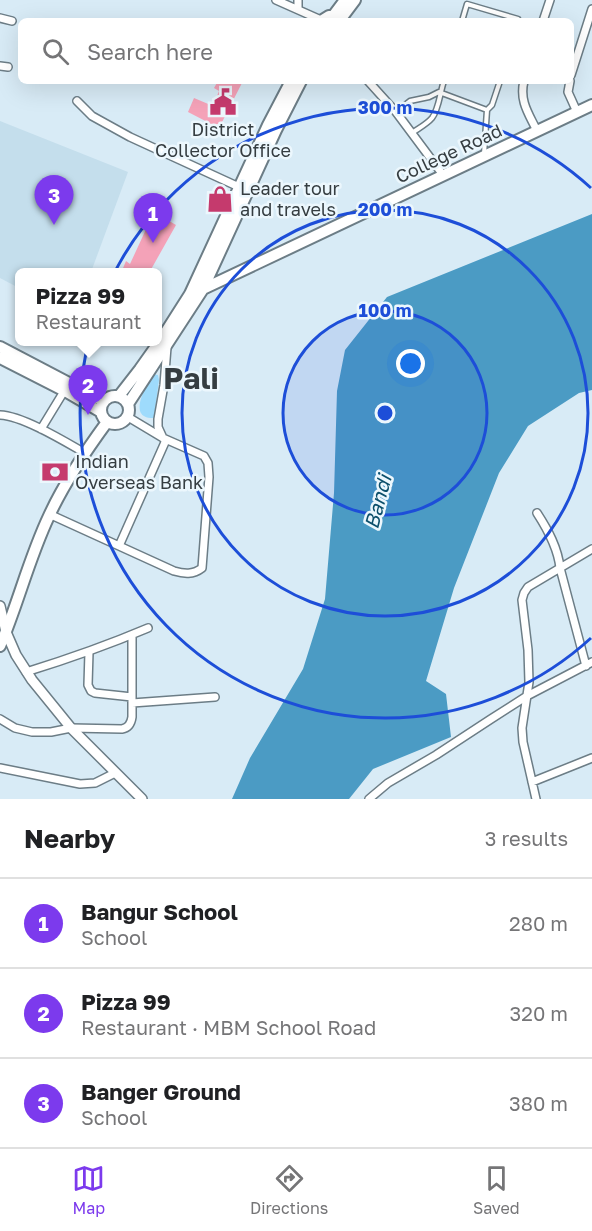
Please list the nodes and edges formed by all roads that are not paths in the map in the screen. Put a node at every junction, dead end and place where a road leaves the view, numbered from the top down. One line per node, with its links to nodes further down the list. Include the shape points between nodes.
1 (276, 0): 6 (street)
2 (298, 0): 6 (street)
3 (345, 0): 10 (main road)
4 (355, 0): 11 (main road)
5 (550, 0): 14 (street)
6 (298, 9): 9 (street)
7 (592, 9): 17 (street)
8 (0, 18): 15 (street)
9 (317, 18)
10 (338, 18)
11 (339, 18)
12 (463, 18): 13 (lane, via 467,4)
13 (512, 18)
14 (544, 18)
15 (12, 21)
16 (0, 66): 18 (street)
17 (574, 66)
18 (8, 67)
19 (290, 84): 36 (main road)
20 (299, 84): 37 (main road)
21 (371, 84): 30 (street)
22 (443, 84): 26 (lane)
23 (499, 84): 29 (lane)
24 (523, 84): 32 (street, via 522,99)
25 (569, 84): 31 (street, via 568,92)
26 (440, 92): 29 (lane); 30 (lane, via 410,101); 33 (lane, via 432,118)
27 (77, 101): 36 (street, via 92,116)
28 (592, 105): 31 (main road, College Road)
29 (487, 110): 34 (lane)
30 (396, 112): 33 (street)
31 (578, 112): 32 (main road, College Road)
32 (537, 131): 34 (main road, College Road)
33 (412, 133): 35 (street)
34 (484, 157): 35 (main road, College Road)
35 (443, 175): 37 (main road, College Road)
36 (239, 187): 38 (main road)
37 (203, 289): 38 (main road, College Road); 40 (main road)
38 (190, 294): 39 (main road)
39 (162, 338)
40 (167, 345): 46 (main road); 51 (street, via 158,419)
41 (157, 346): 45 (main road)
42 (0, 347): 44 (main road)
43 (0, 358): 44 (main road)
44 (66, 387): 47 (main road); 50 (street)
45 (118, 396): 46 (main road); 47 (main road, via 110,396)
46 (128, 404): 49 (main road)
47 (104, 412): 49 (main road, via 119,424); 52 (main road)
48 (0, 415): 50 (street)
49 (128, 417): 51 (street)
50 (41, 429): 52 (street)
51 (165, 439): 55 (street); 55 (street, via 204,456 208,463 202,568 196,573 174,571)
52 (85, 453): 54 (main road)
53 (537, 513): 57 (street, via 549,533)
54 (49, 514): 55 (street); 60 (main road)
55 (119, 546)
56 (592, 549): 57 (street)
57 (560, 568): 64 (street); 66 (street, via 528,587 522,596 528,650)
58 (0, 606): 60 (street)
59 (148, 628): 61 (street)
60 (6, 632): 62 (main road); 65 (street)
61 (132, 635): 63 (street); 68 (street)
62 (0, 646)
63 (90, 652): 65 (street); 68 (street, via 91,691)
64 (589, 664): 66 (street)
65 (26, 672): 70 (street)
66 (527, 696): 74 (street, via 522,728); 76 (street, via 396,777)
67 (216, 697): 68 (street)
68 (132, 700): 70 (street, via 131,722 125,728)
69 (0, 719): 70 (street, via 32,732)
70 (71, 728): 73 (street)
71 (592, 758): 74 (street)
72 (0, 768): 73 (street, via 86,785)
73 (115, 773): 75 (street)
74 (532, 782): 77 (street)
75 (142, 799)
76 (369, 799)
77 (536, 799)

